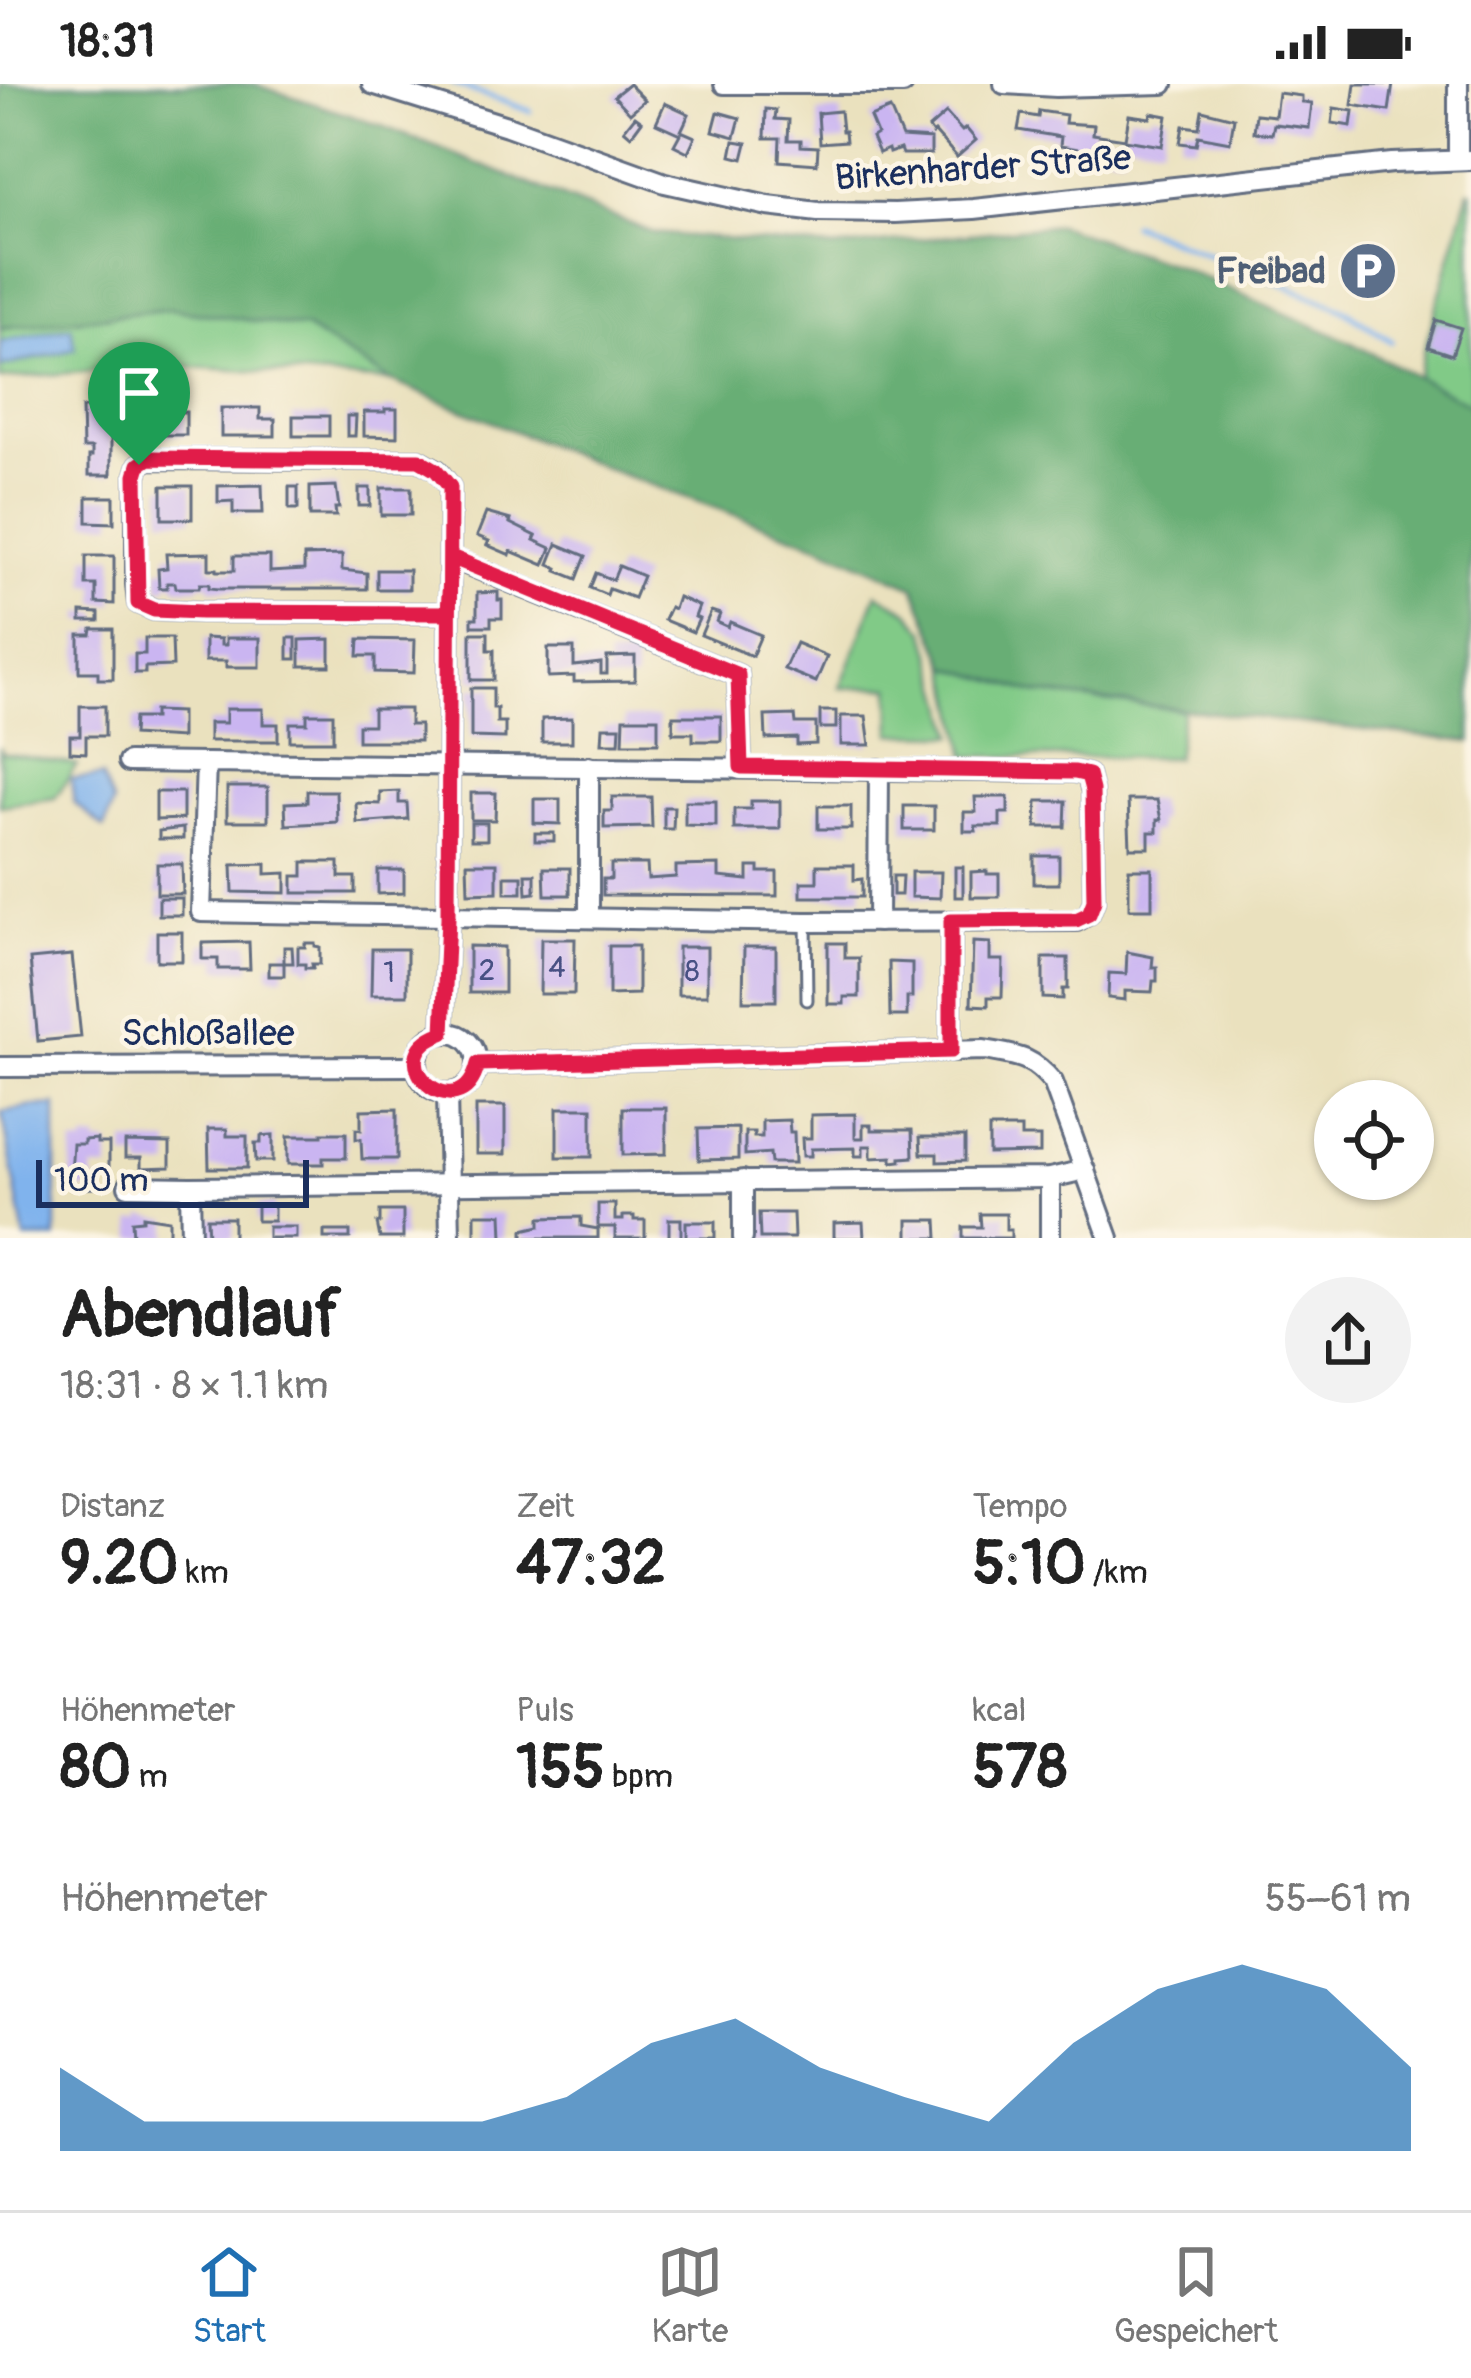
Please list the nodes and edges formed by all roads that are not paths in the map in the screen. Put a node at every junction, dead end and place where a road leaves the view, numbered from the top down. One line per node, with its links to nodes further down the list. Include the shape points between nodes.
1 (372, 84): 8 (street, Birkenharder Straße, via 665,183 818,212 974,209)
2 (724, 84): 3 (street)
3 (889, 84): 4 (street)
4 (903, 84)
5 (1004, 84): 6 (street)
6 (1163, 84)
7 (1458, 84): 8 (street)
8 (1464, 160)
9 (451, 557): 10 (street); 10 (street, via 450,487 419,460 149,458 136,475 138,603 154,610); 15 (street, via 738,675)
10 (448, 613): 13 (street)
11 (128, 762): 12 (street)
12 (206, 763): 13 (street); 17 (street, via 201,912)
13 (449, 764): 14 (street); 17 (street)
14 (589, 766): 15 (street); 18 (street)
15 (741, 767): 16 (street)
16 (879, 769): 19 (street, via 1088,775 1089,914); 21 (street)
17 (448, 918): 18 (street); 23 (street)
18 (590, 918): 20 (street)
19 (951, 921): 21 (street); 24 (street)
20 (806, 922): 21 (street); 22 (lane)
21 (878, 922)
22 (807, 1000)
23 (443, 1033): 25 (street, via 468,1040); 27 (street, via 423,1044)
24 (951, 1051): 25 (street); 29 (street, via 984,1050 1038,1065 1053,1082)
25 (478, 1064): 28 (street, via 468,1085)
26 (0, 1066): 27 (street, Schloßallee)
27 (417, 1066): 28 (street, via 430,1088)
28 (447, 1093): 32 (street)
29 (1084, 1170): 30 (street); 39 (street)
30 (1050, 1178): 31 (street); 38 (street)
31 (742, 1180): 32 (street); 37 (street)
32 (449, 1183): 34 (street); 36 (street)
33 (128, 1186): 34 (street)
34 (190, 1187): 35 (street)
35 (191, 1238)
36 (450, 1238)
37 (743, 1238)
38 (1050, 1238)
39 (1109, 1238)

